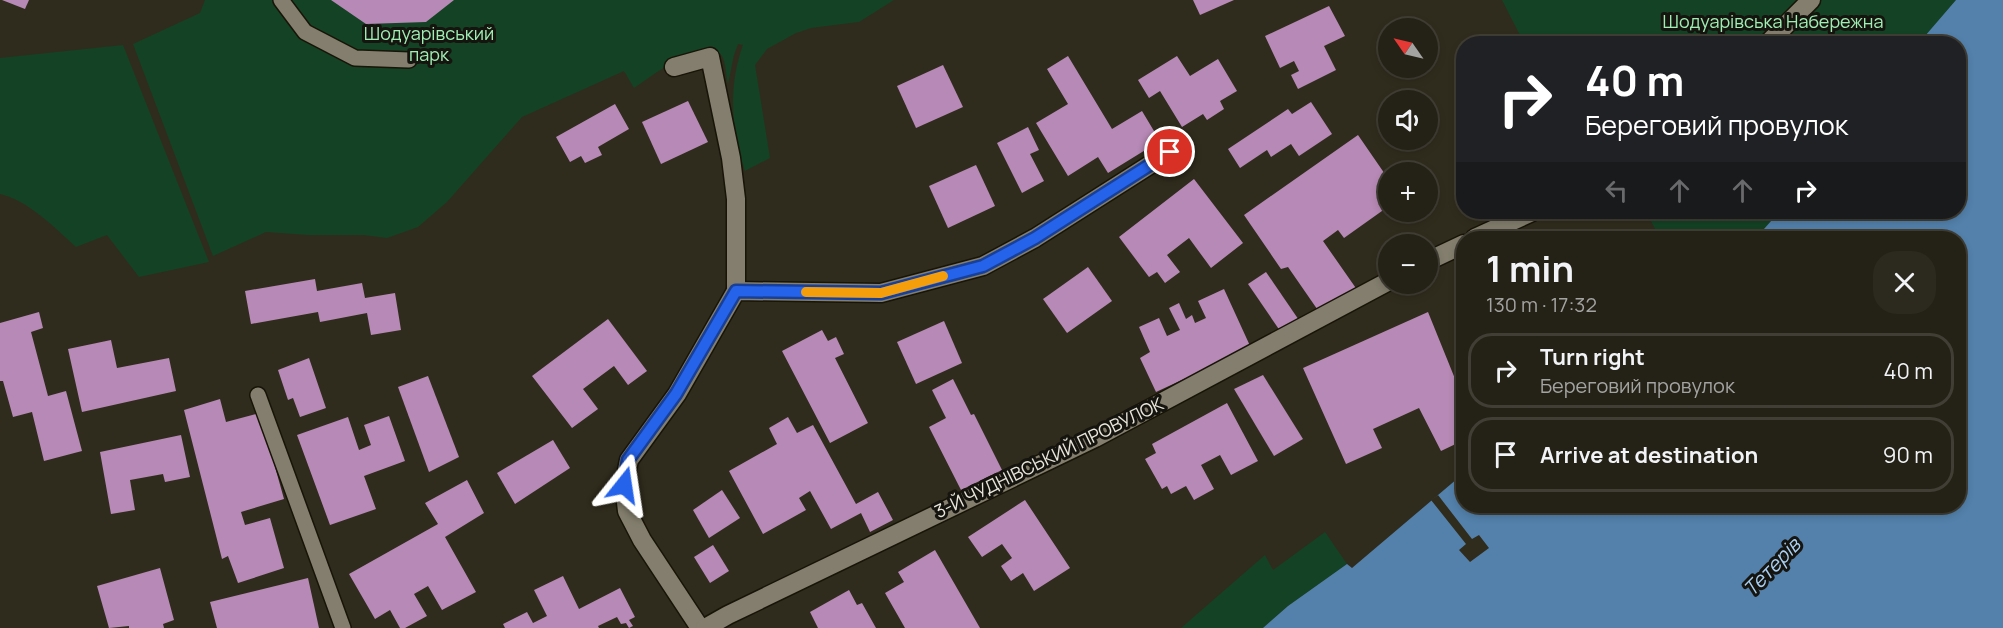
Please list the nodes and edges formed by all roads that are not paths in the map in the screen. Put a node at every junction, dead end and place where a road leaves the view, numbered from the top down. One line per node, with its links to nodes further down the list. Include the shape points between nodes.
1 (281, 0): 4 (lane, via 305,32 355,58)
2 (1811, 0): 3 (street)
3 (1775, 36)
4 (409, 60)
5 (674, 67): 12 (street, via 710,57 736,199)
6 (1170, 152): 12 (street, via 1035,238 983,266 881,293)
7 (1517, 219): 8 (street)
8 (1490, 231)
9 (1456, 248): 10 (street)
10 (1438, 256)
11 (1378, 287): 16 (street, 3-Й ЧУДНІВСЬКИЙ ПРОВУЛОК, via 1095,438)
12 (736, 291): 15 (street, via 676,394 628,460 624,485 627,511 642,540)
13 (258, 395): 14 (lane)
14 (343, 628)
15 (700, 628)
16 (705, 628)

